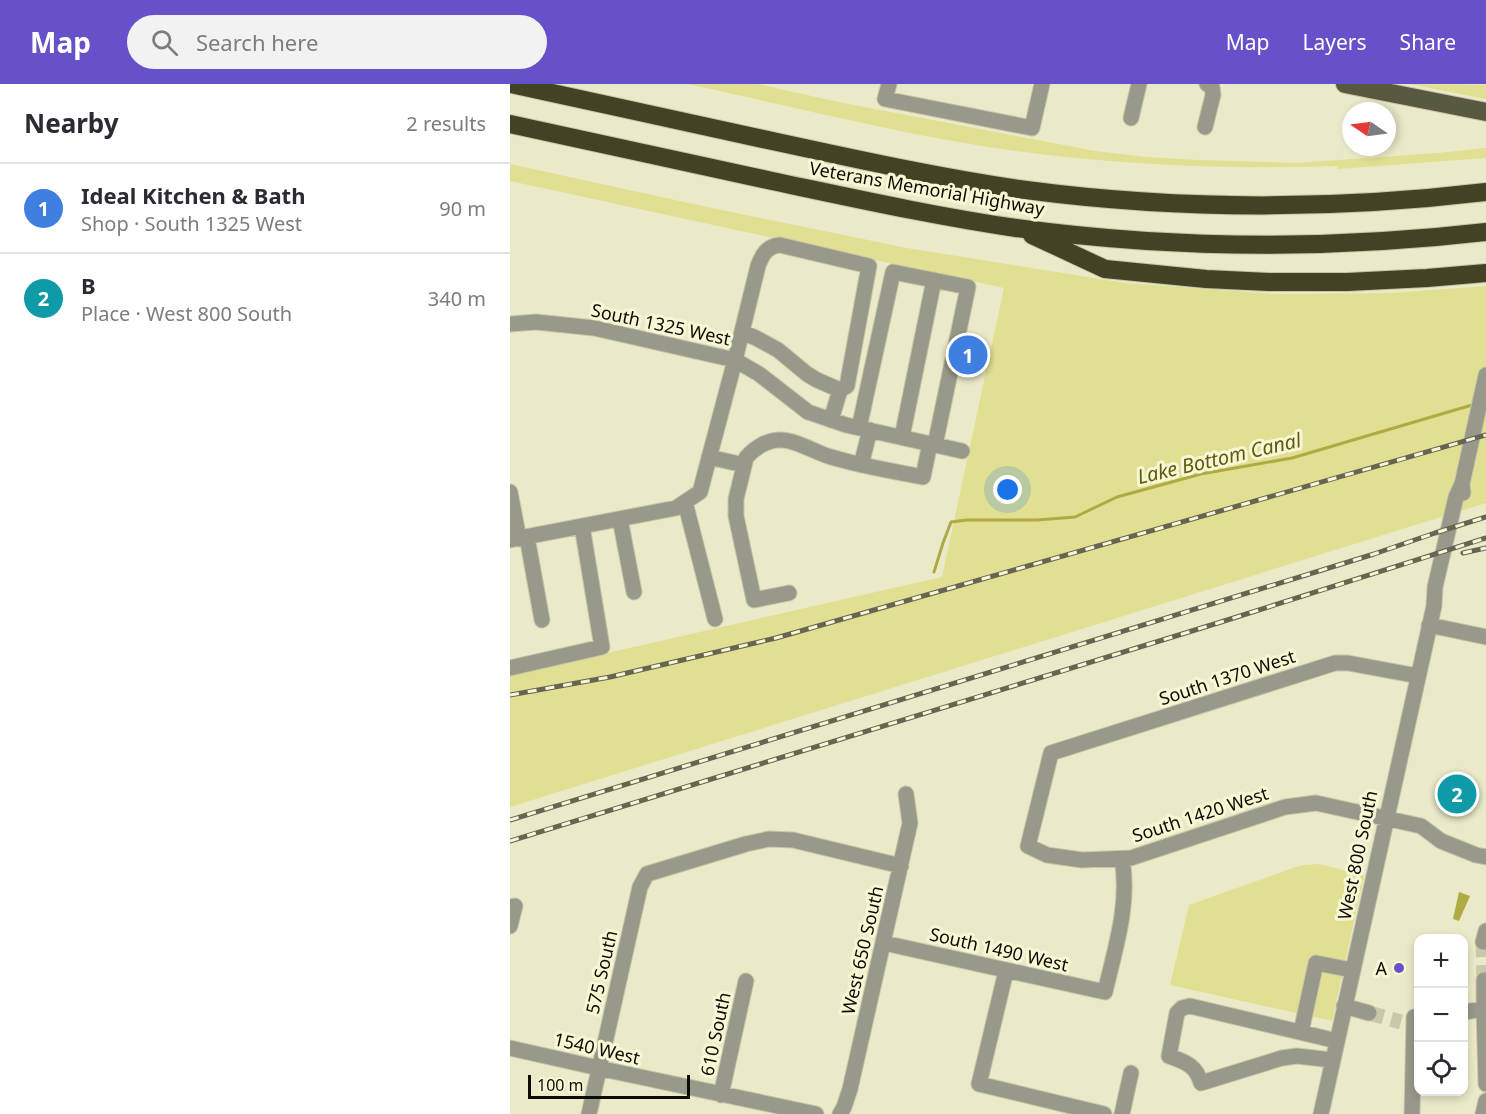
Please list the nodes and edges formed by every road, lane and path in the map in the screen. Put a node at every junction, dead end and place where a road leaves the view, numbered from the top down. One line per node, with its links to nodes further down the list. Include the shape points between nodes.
1 (511, 84): 11 (highway, Veterans Memorial Highway, via 933,175 1080,196 1283,205)
2 (889, 84): 3 (street, via 885,99 1032,128)
3 (1042, 84)
4 (1139, 84): 8 (street)
5 (1207, 84): 10 (street, via 1213,95)
6 (1345, 84): 7 (main road)
7 (1486, 112)
8 (1131, 118)
9 (510, 124): 12 (highway, Veterans Memorial Highway, via 883,205)
10 (1205, 127)
11 (1486, 192)
12 (1017, 228): 13 (highway, Veterans Memorial Highway, via 1232,244 1360,242); 14 (highway, via 1105,269 1146,274 1318,282)
13 (1486, 231)
14 (1486, 273)
15 (934, 280): 22 (street, via 892,272); 23 (street); 24 (street, via 968,287)
16 (510, 324): 18 (street, South 1325 West, via 536,322 594,328)
17 (742, 332): 18 (street); 20 (street, via 778,350 817,380); 20 (street, via 758,266 767,249 774,245 869,266 847,386)
18 (735, 360): 21 (street, South 1325 West, via 808,412); 26 (street)
19 (1486, 375): 38 (street, West 800 South, via 1441,559)
20 (840, 390): 21 (street)
21 (831, 420): 22 (street, South 1325 West)
22 (864, 429): 23 (street, South 1325 West); 28 (street)
23 (902, 437): 24 (street, South 1325 West)
24 (933, 444): 25 (street, South 1325 West); 28 (street, via 923,477)
25 (963, 451)
26 (709, 457): 27 (street); 30 (street, via 700,492)
27 (744, 465): 28 (street, via 756,448 782,440); 35 (street, via 736,516 754,600)
28 (861, 465)
29 (510, 492): 33 (street)
30 (680, 505): 31 (street); 36 (street)
31 (620, 519): 32 (street); 34 (street)
32 (582, 526): 33 (street); 40 (street, via 602,647)
33 (519, 539): 37 (street)
34 (634, 592)
35 (789, 593)
36 (715, 619)
37 (542, 620)
38 (1430, 625): 39 (street); 41 (street, West 800 South)
39 (1486, 637)
40 (510, 668)
41 (1418, 676): 43 (street, West 800 South); 44 (street, South 1370 West, via 1335,663 1051,753)
42 (906, 794): 47 (street, West 650 South, via 910,823)
43 (1386, 818): 45 (street, South 1420 West, via 1421,826 1441,841); 46 (street, South 1420 West, via 1316,803 1285,807); 51 (street, West 800 South)
44 (1028, 846): 46 (street, South 1420 West, via 1047,855 1071,859)
45 (1486, 857)
46 (1122, 859): 52 (street, South 1490 West, via 1122,916 1105,993)
47 (901, 866): 50 (street, West 650 South); 65 (street, 575 South, via 793,840 769,839 646,874)
48 (512, 907): 49 (street)
49 (510, 926)
50 (884, 943): 52 (street, South 1490 West); 72 (street, West 650 South, via 850,1089)
51 (1352, 970): 55 (street, West 800 South); 60 (street, via 1316,963)
52 (1006, 971): 73 (street, via 979,1084)
53 (1484, 980): 56 (street)
54 (746, 981): 68 (street, 610 South)
55 (1344, 1006): 58 (street); 61 (street, West 800 South)
56 (1484, 1009): 57 (street); 62 (street)
57 (1468, 1011)
58 (1369, 1013)
59 (1411, 1021): 76 (street)
60 (1301, 1032): 61 (street); 64 (street, via 1190,1006 1177,1013 1169,1056 1192,1065 1201,1083 1282,1058)
61 (1337, 1041): 64 (street, West 800 South)
62 (1485, 1046): 67 (street)
63 (510, 1048): 65 (street, 1540 West)
64 (1332, 1060): 75 (street, West 800 South)
65 (600, 1068): 68 (street, 1540 West); 70 (street, 575 South)
66 (1131, 1073): 74 (street)
67 (1486, 1084)
68 (721, 1095): 71 (street, 1540 West)
69 (1486, 1101): 77 (street)
70 (589, 1114)
71 (816, 1114)
72 (840, 1114)
73 (1104, 1114)
74 (1122, 1114)
75 (1321, 1114)
76 (1412, 1114)
77 (1484, 1114)

